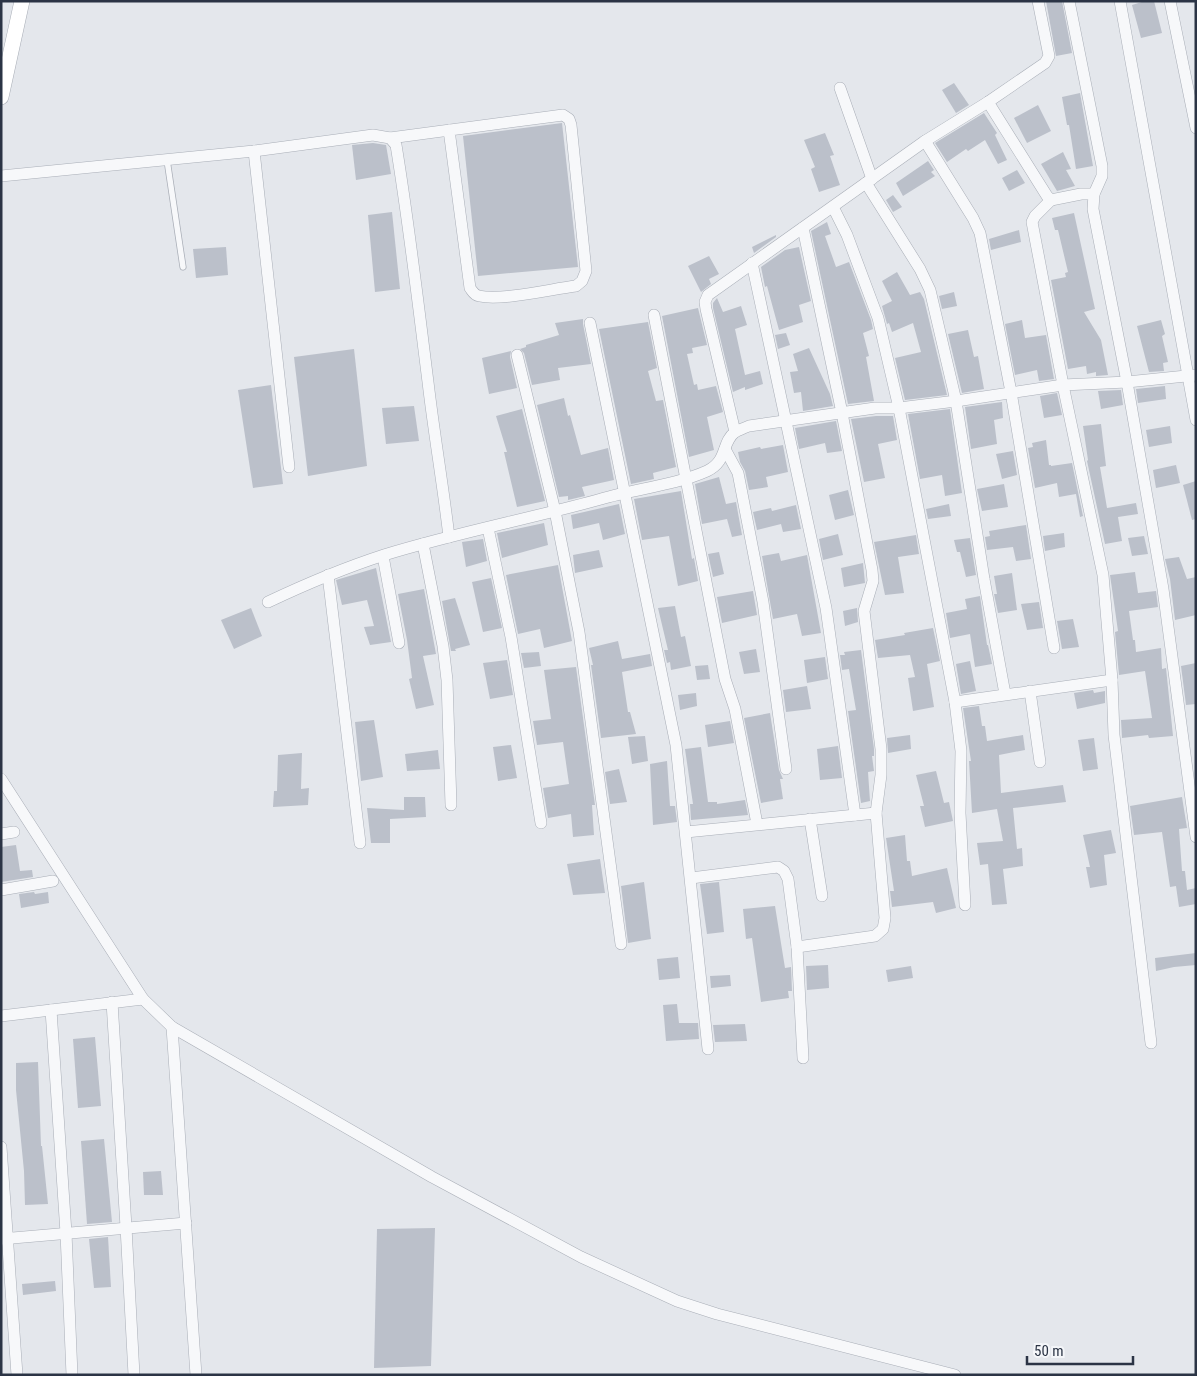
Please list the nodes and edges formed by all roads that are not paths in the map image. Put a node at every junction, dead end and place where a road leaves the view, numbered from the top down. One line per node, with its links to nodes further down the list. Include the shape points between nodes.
1 (22, 1): 7 (street)
2 (1038, 1): 8 (street, via 1049,56 1045,63)
3 (1069, 1): 17 (street, via 1102,166 1102,176)
4 (1120, 1): 26 (street)
5 (1170, 1): 9 (street)
6 (840, 88): 16 (street)
7 (1, 97)
8 (988, 102): 12 (street); 18 (street)
9 (1196, 128)
10 (449, 130): 10 (street, via 473,293 478,296 504,296 576,286 582,281 586,271 569,118 563,115); 11 (street)
11 (390, 138): 13 (street, via 373,135); 42 (street, via 396,145 408,216)
12 (925, 141): 16 (street); 29 (street, via 980,234)
13 (254, 151): 14 (street); 37 (street)
14 (167, 160): 15 (street); 22 (lane)
15 (1, 176)
16 (869, 181): 19 (street); 30 (street, via 930,290)
17 (1094, 194): 18 (street); 27 (street, via 1093,208)
18 (1052, 200): 28 (street, via 1032,222)
19 (833, 207): 20 (street); 31 (street, via 878,318)
20 (803, 228): 21 (street); 32 (street)
21 (752, 263): 34 (street); 35 (street, via 708,295 705,302)
22 (183, 267)
23 (654, 315): 38 (street)
24 (590, 323): 39 (street)
25 (517, 355): 40 (street)
26 (1192, 375): 27 (street); 33 (street)
27 (1127, 382): 28 (street); 65 (street, via 1163,589)
28 (1063, 385): 29 (street); 49 (street, via 1103,576)
29 (1011, 392): 30 (street); 48 (street)
30 (956, 401): 31 (street); 51 (street)
31 (899, 408): 32 (street); 52 (street)
32 (842, 413): 34 (street); 57 (street, via 873,581 864,611 881,749)
33 (1196, 420)
34 (786, 421): 35 (street, via 749,426); 58 (street, via 826,608)
35 (736, 432): 36 (street)
36 (725, 449): 38 (street, via 719,463 708,471); 54 (street, via 738,473 763,602)
37 (289, 467)
38 (685, 479): 39 (street); 61 (street)
39 (624, 492): 40 (street); 63 (street, via 676,745)
40 (555, 511): 41 (street); 72 (street, via 579,632)
41 (488, 528): 42 (street); 60 (street, via 511,637)
42 (449, 537): 43 (street)
43 (423, 544): 44 (street); 56 (street, via 446,671)
44 (383, 556): 45 (street); 47 (street)
45 (328, 575): 46 (street); 66 (street)
46 (268, 602)
47 (399, 643)
48 (1054, 648)
49 (1112, 680): 50 (street); 79 (street, via 1114,735)
50 (1030, 691): 51 (street); 53 (street)
51 (1005, 694): 52 (street)
52 (955, 702): 71 (street, via 961,751 960,813)
53 (1040, 762)
54 (786, 768)
55 (1, 778): 74 (street)
56 (451, 805)
57 (876, 813): 58 (street); 73 (street, via 885,918 883,929 875,936)
58 (855, 815): 59 (street)
59 (810, 819): 61 (street); 70 (street)
60 (541, 823)
61 (757, 824): 63 (street)
62 (14, 832): 64 (street)
63 (686, 832): 67 (street)
64 (1, 834)
65 (1196, 837)
66 (360, 843)
67 (691, 878): 73 (street, via 778,867 788,879); 80 (street)
68 (53, 881): 69 (street)
69 (1, 890)
70 (822, 896)
71 (965, 906)
72 (620, 944)
73 (797, 947): 81 (street)
74 (143, 999): 75 (street); 78 (street)
75 (112, 1002): 76 (street); 84 (street)
76 (51, 1010): 77 (street); 85 (street)
77 (1, 1016)
78 (172, 1027): 83 (street); 91 (street, via 432,1177 582,1257 677,1302)
79 (1151, 1043)
80 (708, 1049)
81 (803, 1058)
82 (1, 1147): 86 (street)
83 (186, 1223): 84 (street); 90 (street)
84 (126, 1228): 85 (street); 89 (street)
85 (66, 1233): 86 (street); 88 (street)
86 (5, 1239): 87 (street)
87 (17, 1375)
88 (72, 1375)
89 (134, 1375)
90 (196, 1375)
91 (955, 1375)

